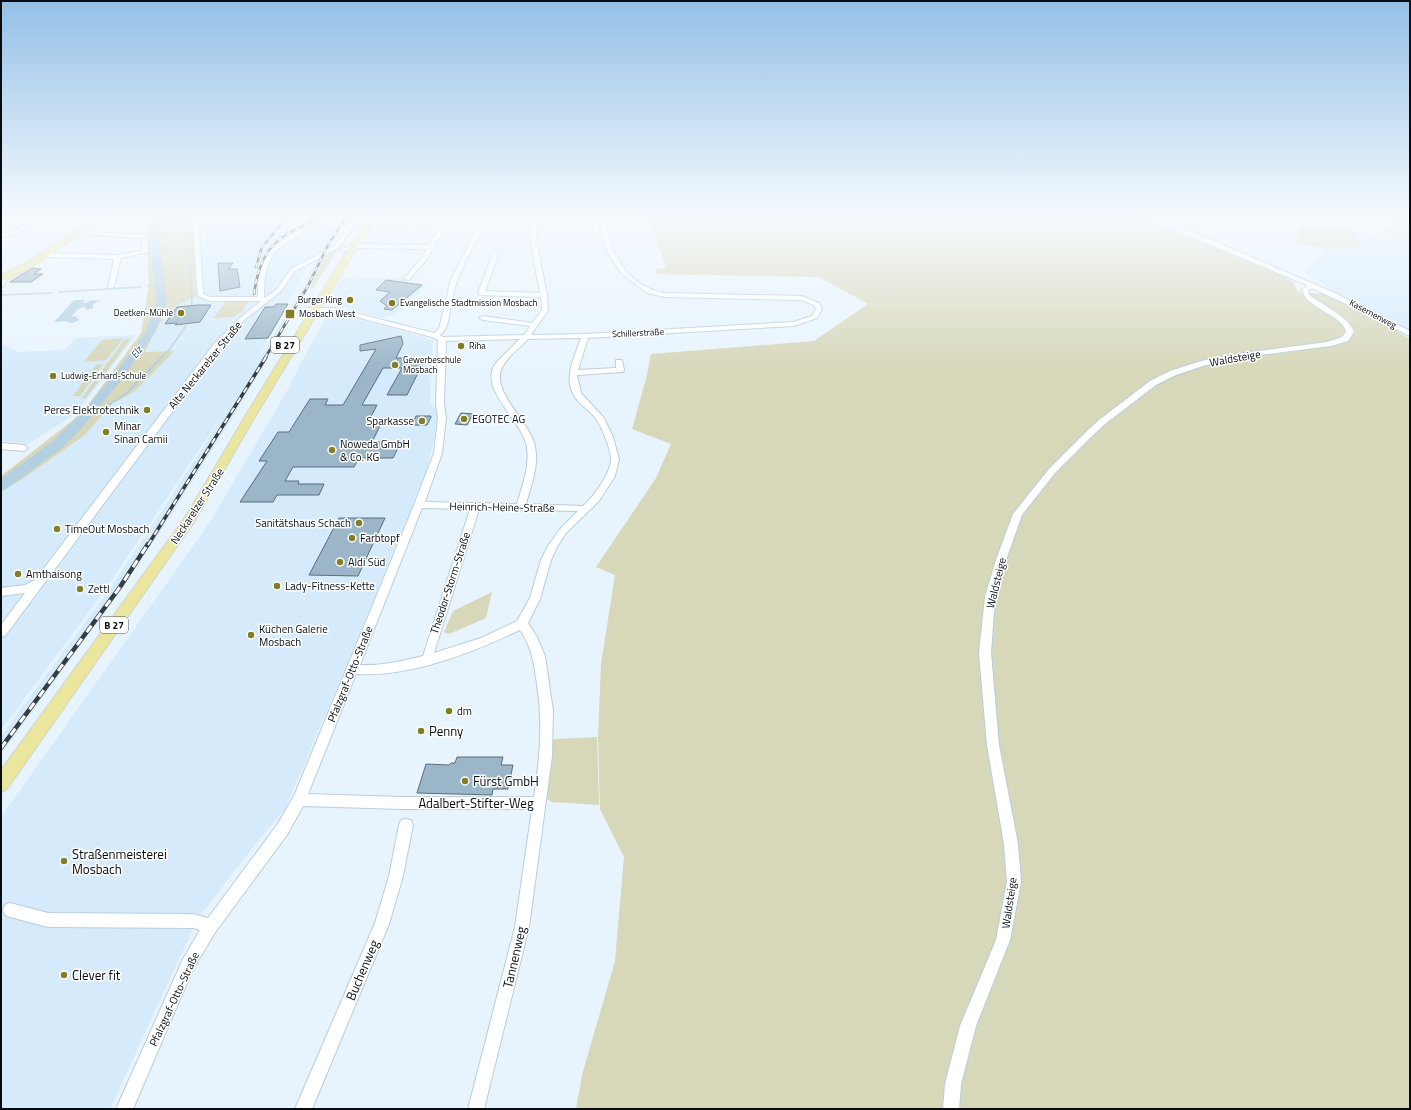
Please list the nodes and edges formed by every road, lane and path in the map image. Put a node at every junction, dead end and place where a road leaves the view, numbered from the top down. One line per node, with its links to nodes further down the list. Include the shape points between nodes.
1 (23, 267): 14 (main road)
2 (116, 267): 18 (street)
3 (198, 267): 20 (street, via 200,295 206,298)
4 (263, 267): 20 (street, via 260,286)
5 (299, 267): 20 (street, Alte Neckarelzer Straße, via 293,270 284,284)
6 (335, 267): 21 (main road, B 27)
7 (340, 267): 21 (main road, B 27)
8 (418, 267): 15 (street)
9 (461, 267): 26 (street, Pfalzgraf-Otto-Straße, via 449,295 442,330)
10 (491, 267): 19 (street, via 481,293)
11 (538, 267): 19 (street)
12 (620, 267): 25 (street, Schillerstraße, via 649,292 666,295 802,298 815,302 819,309 815,317 794,324)
13 (1269, 267): 17 (street, Kasernenweg)
14 (4, 277): 16 (street)
15 (407, 280)
16 (1, 285)
17 (1311, 285): 24 (street, Kasernenweg, via 1360,307); 51 (street, Waldsteige, via 1305,290 1307,297 1346,324 1350,332 1345,338 1328,344 1243,355 1204,363 1173,373 1153,383 1102,422 1052,471 1018,514 1000,560 990,597 986,653 993,745 1011,844 1014,882 1003,940 968,1026 953,1084)
18 (111, 287)
19 (544, 295): 23 (street, via 545,310)
20 (265, 298): 36 (street, Alte Neckarelzer Straße, via 217,346)
21 (312, 310): 26 (street, Schillerstraße, via 335,310); 42 (main road, Neckarelzer Straße / B 27, via 262,380 255,393 251,415 190,518)
22 (483, 318): 23 (street)
23 (535, 325): 27 (street)
24 (1410, 334)
25 (585, 336): 27 (street, Schillerstraße); 29 (street)
26 (438, 337): 27 (street, Schillerstraße); 32 (street, Pfalzgraf-Otto-Straße, via 442,418 439,446)
27 (524, 338): 34 (street, via 499,365 495,377 497,389 526,431 531,446 532,461)
28 (619, 362): 29 (street, via 620,370)
29 (573, 373): 35 (street, via 577,394 600,418 609,437 614,459 610,476 602,491)
30 (1, 446): 31 (street)
31 (24, 448)
32 (419, 505): 33 (street, Heinrich-Heine-Straße); 41 (street, Pfalzgraf-Otto-Straße)
33 (475, 507): 34 (street, Heinrich-Heine-Straße); 40 (street, Theodor-Storm-Straße)
34 (520, 507): 35 (street, Heinrich-Heine-Straße)
35 (585, 510): 38 (street, via 563,531 546,560 535,599)
36 (38, 583): 37 (street, via 27,589); 39 (street, Alte Neckarelzer Straße)
37 (1, 592)
38 (522, 624): 40 (street, via 485,641); 44 (street, Adalbert-Stifter-Weg, via 533,640 539,656 547,711 546,756)
39 (1, 633)
40 (428, 660): 41 (street, via 398,667)
41 (353, 669): 43 (street, Pfalzgraf-Otto-Straße)
42 (1, 784)
43 (300, 800): 44 (street, Adalbert-Stifter-Weg); 47 (street, Pfalzgraf-Otto-Straße, via 282,830)
44 (540, 803): 50 (street, Tannenweg, via 522,927)
45 (406, 826): 49 (street, Buchenweg, via 396,876 382,924)
46 (10, 910): 47 (street, via 48,920 193,921)
47 (211, 926): 48 (street, Pfalzgraf-Otto-Straße, via 188,964)
48 (124, 1109)
49 (303, 1109)
50 (476, 1109)
51 (951, 1109)

